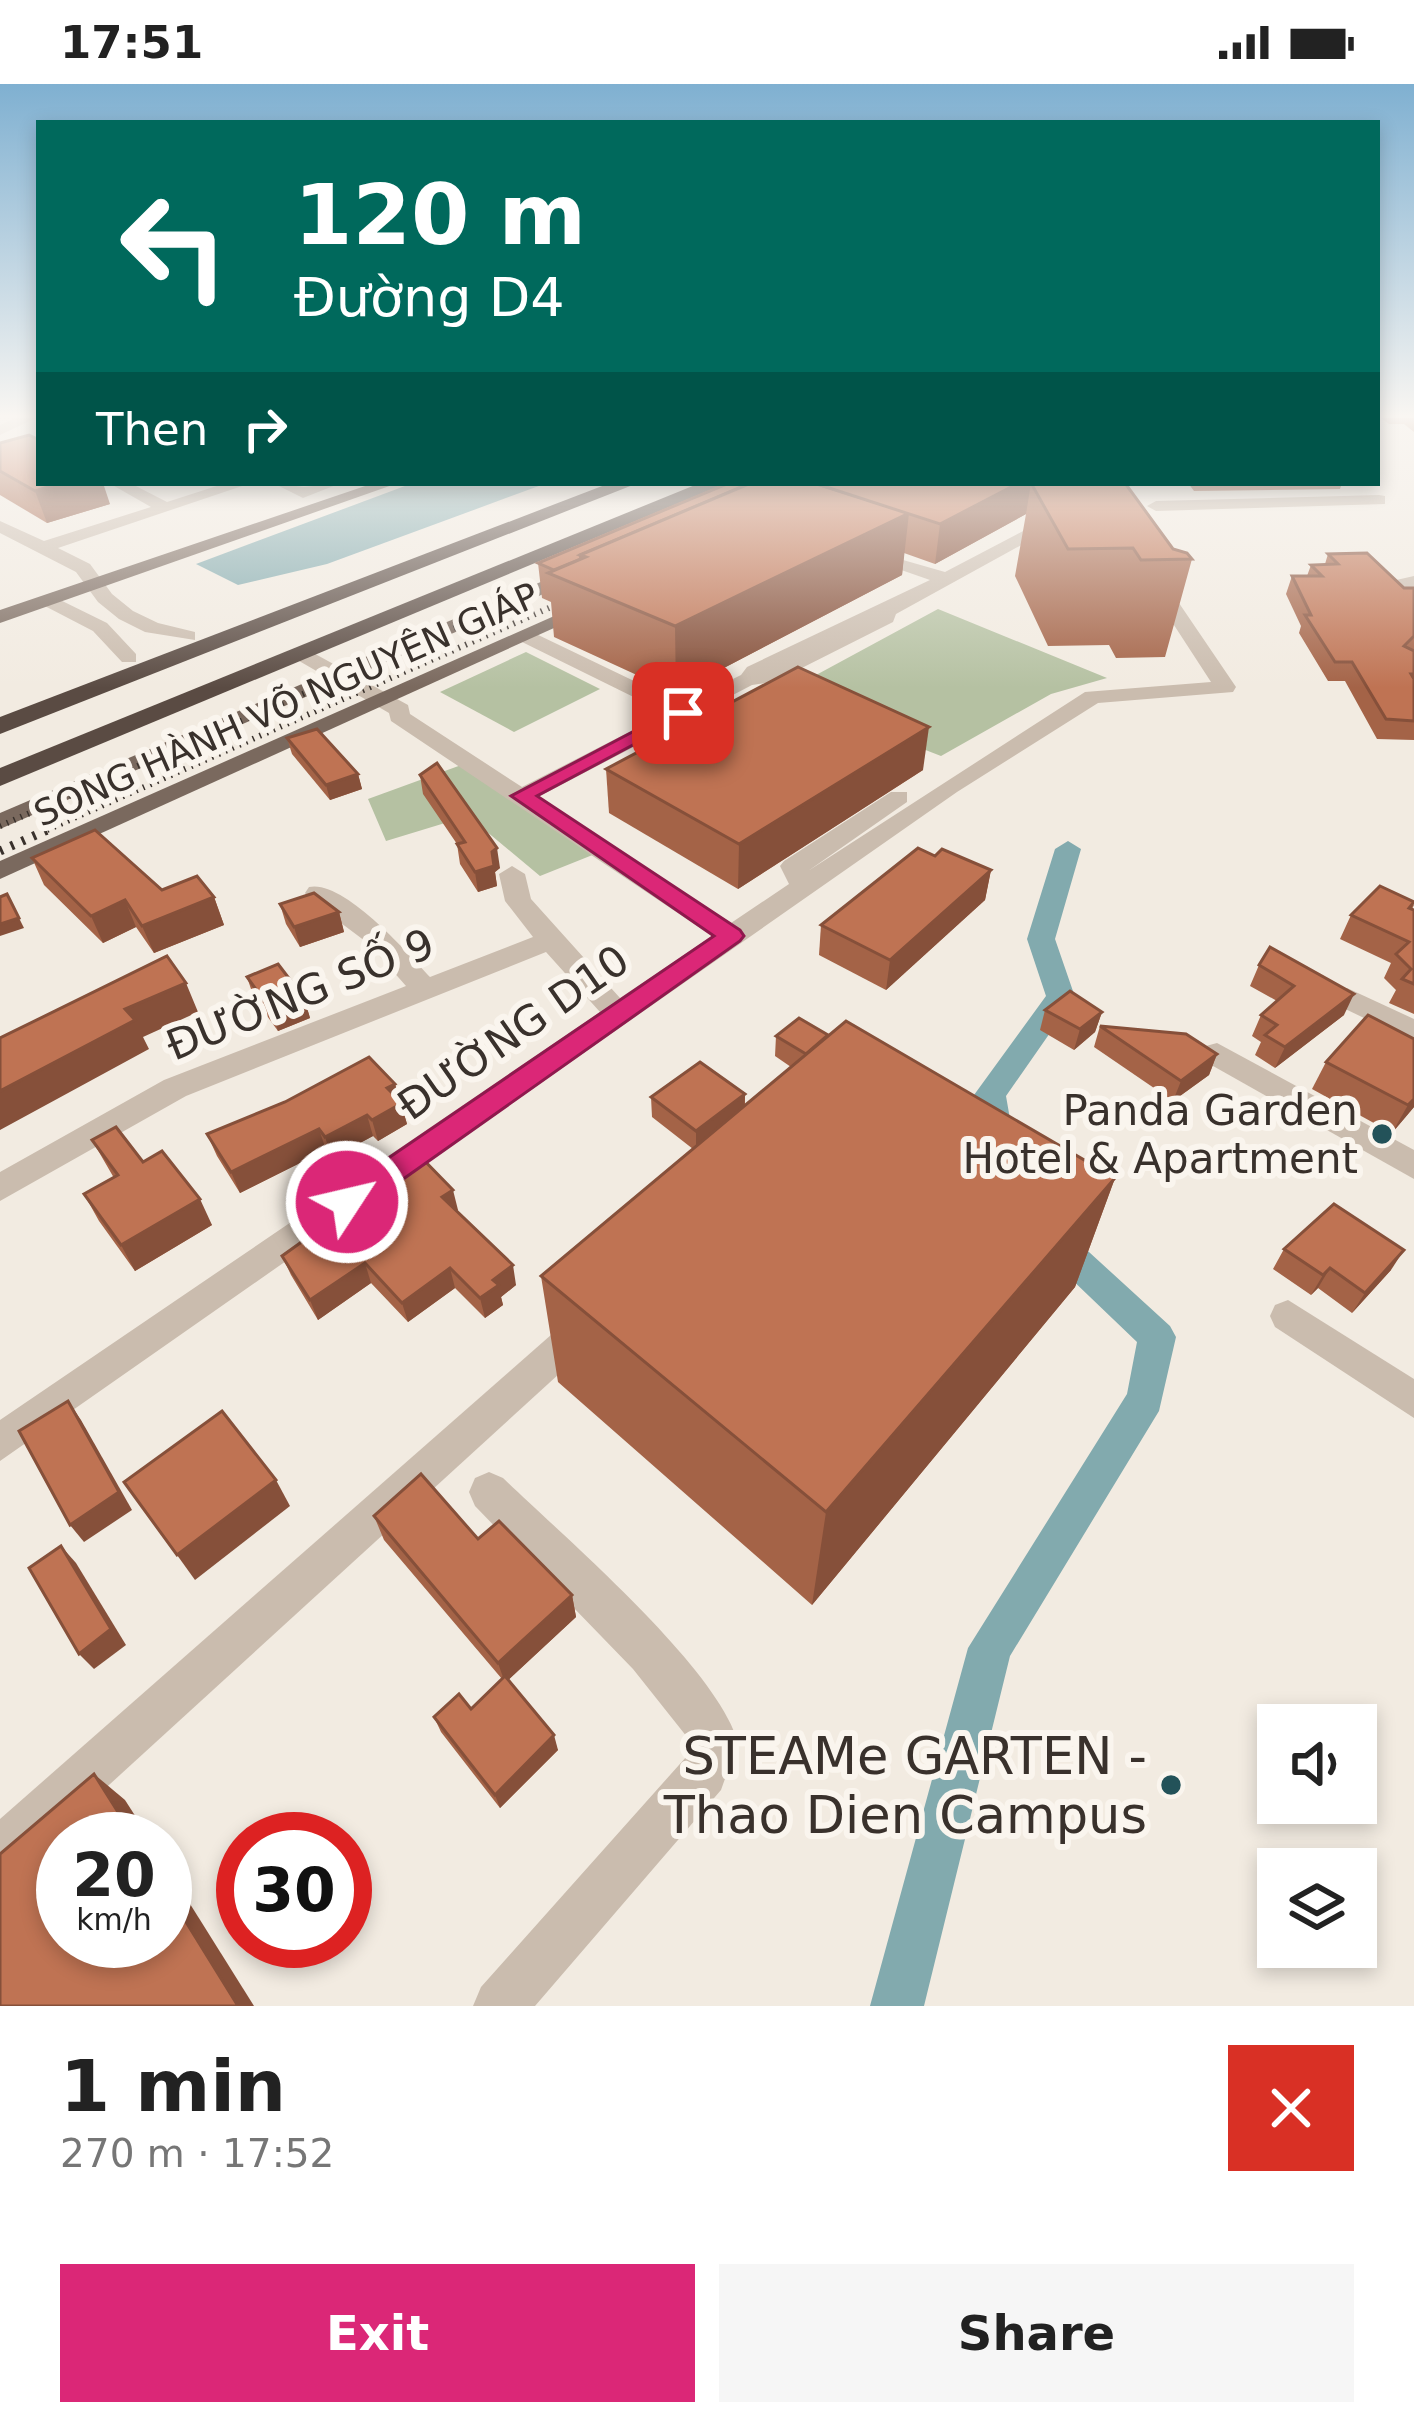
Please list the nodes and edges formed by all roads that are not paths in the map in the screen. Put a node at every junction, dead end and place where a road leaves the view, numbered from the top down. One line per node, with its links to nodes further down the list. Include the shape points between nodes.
1 (166, 508): 12 (street)
2 (319, 508): 18 (main road)
3 (528, 508): 22 (highway)
4 (564, 508): 30 (highway)
5 (625, 508): 31 (highway)
6 (657, 508): 24 (highway)
7 (1153, 508): 9 (street, via 1161,515)
8 (1066, 516): 15 (street)
9 (1147, 524)
10 (0, 526): 12 (street)
11 (840, 542): 15 (street)
12 (44, 547): 18 (street)
13 (594, 566): 26 (main road, SONG HÀNH VÕ NGUYÊN GIÁP)
14 (1148, 570): 38 (street, ĐƯỜNG D10, via 1187,645 1225,688 1093,697 949,787 918,784 793,866 803,886)
15 (946, 579): 29 (street, via 886,618)
16 (1414, 582): 17 (street)
17 (1392, 583)
18 (95, 584): 20 (main road); 22 (street, via 126,615)
19 (611, 598): 23 (main road, SONG HÀNH VÕ NGUYÊN GIÁP)
20 (48, 600): 21 (main road); 25 (street, via 100,627)
21 (0, 617)
22 (188, 636): 25 (highway)
23 (525, 637): 27 (main road, SONG HÀNH VÕ NGUYÊN GIÁP); 29 (street)
24 (301, 654): 26 (street); 32 (highway)
25 (129, 658): 28 (highway)
26 (339, 675): 27 (street); 34 (main road, SONG HÀNH VÕ NGUYÊN GIÁP)
27 (392, 705): 33 (street, via 398,716); 35 (main road, SONG HÀNH VÕ NGUYÊN GIÁP)
28 (0, 708)
29 (683, 713): 33 (street)
30 (0, 726)
31 (0, 760)
32 (0, 778)
33 (531, 791): 38 (street)
34 (0, 822)
35 (0, 871)
36 (512, 874): 39 (street, via 518,901)
37 (318, 893): 40 (street, via 379,938)
38 (731, 936): 42 (street, ĐƯỜNG D10)
39 (550, 940): 40 (street, ĐƯỜNG SỐ 9); 42 (street)
40 (425, 989): 46 (street, ĐƯỜNG SỐ 9, via 175,1088)
41 (1347, 998): 43 (street)
42 (618, 1015): 50 (street, ĐƯỜNG D10)
43 (1414, 1032)
44 (1217, 1054): 45 (street)
45 (1414, 1166)
46 (0, 1188)
47 (618, 1298): 52 (street)
48 (1288, 1316): 49 (street)
49 (1414, 1400)
50 (0, 1443)
51 (489, 1492): 53 (street, via 606,1610 714,1737 704,1773)
52 (0, 1852)
53 (500, 2006)

